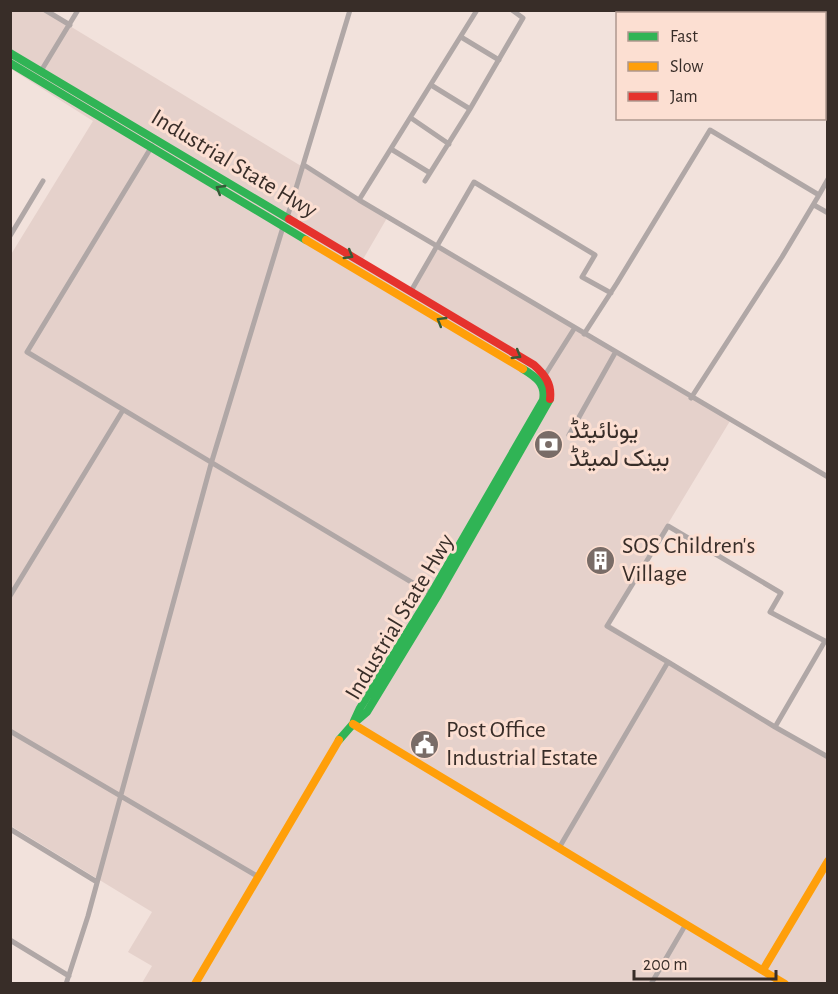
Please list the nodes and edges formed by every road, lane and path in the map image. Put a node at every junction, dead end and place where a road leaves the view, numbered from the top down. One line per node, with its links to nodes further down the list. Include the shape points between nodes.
1 (45, 10): 6 (street)
2 (78, 10): 6 (street)
3 (350, 10): 18 (street)
4 (477, 10): 7 (street)
5 (512, 10): 9 (street, via 523,18)
6 (70, 25): 11 (street)
7 (461, 37): 9 (street); 12 (street)
8 (10, 53): 11 (main road, Industrial State Hwy)
9 (499, 60): 13 (street)
10 (10, 63): 15 (main road, Industrial State Hwy)
11 (41, 71): 15 (main road, Industrial State Hwy)
12 (431, 85): 13 (street); 14 (street)
13 (470, 109): 16 (street)
14 (411, 118): 16 (street); 17 (street)
15 (154, 144): 27 (main road, Industrial State Hwy); 38 (street, via 27,352)
16 (449, 144): 19 (street)
17 (392, 149): 19 (street); 24 (street)
18 (304, 165): 24 (street); 27 (street)
19 (430, 173): 22 (street)
20 (828, 179): 23 (street)
21 (44, 181): 28 (street)
22 (425, 181)
23 (819, 195): 25 (street); 32 (street, via 710,130)
24 (359, 200): 30 (street)
25 (813, 205): 26 (street); 37 (street)
26 (828, 213)
27 (285, 222): 29 (main road, Industrial State Hwy); 40 (street)
28 (10, 236)
29 (322, 244): 31 (main road, Industrial State Hwy, one-way to 31); 43 (main road, Industrial State Hwy, one-way to 29, via 543,400 545,388 540,380)
30 (437, 247): 31 (street); 32 (street, via 474,182 595,255 582,277); 33 (street)
31 (411, 291): 36 (main road, Industrial State Hwy, one-way to 36)
32 (611, 293): 34 (street)
33 (574, 329): 34 (street); 36 (street)
34 (584, 334): 35 (street)
35 (615, 352): 37 (street); 39 (street)
36 (545, 375): 43 (main road, Industrial State Hwy, via 552,387 549,402)
37 (692, 398): 41 (street)
38 (123, 410): 40 (street); 42 (street)
39 (569, 435)
40 (212, 462): 43 (street); 49 (street)
41 (828, 477)
42 (10, 596)
43 (434, 596): 45 (main road, Industrial State Hwy)
44 (668, 662): 46 (street); 46 (street, via 607,626 668,526 781,593 770,612 825,641); 51 (street)
45 (353, 724): 51 (main road); 53 (main road, Industrial State Hwy, via 335,745)
46 (775, 728): 48 (street)
47 (10, 731): 49 (street)
48 (828, 758)
49 (120, 796): 53 (street); 54 (street)
50 (10, 829): 54 (street)
51 (559, 848): 55 (main road)
52 (828, 861): 57 (main road)
53 (257, 876): 60 (main road, Industrial State Hwy)
54 (97, 882): 58 (street)
55 (686, 924): 57 (main road); 61 (street)
56 (10, 940): 58 (street)
57 (763, 970): 62 (main road)
58 (69, 976): 59 (street)
59 (66, 984)
60 (195, 984)
61 (651, 984)
62 (785, 984)

